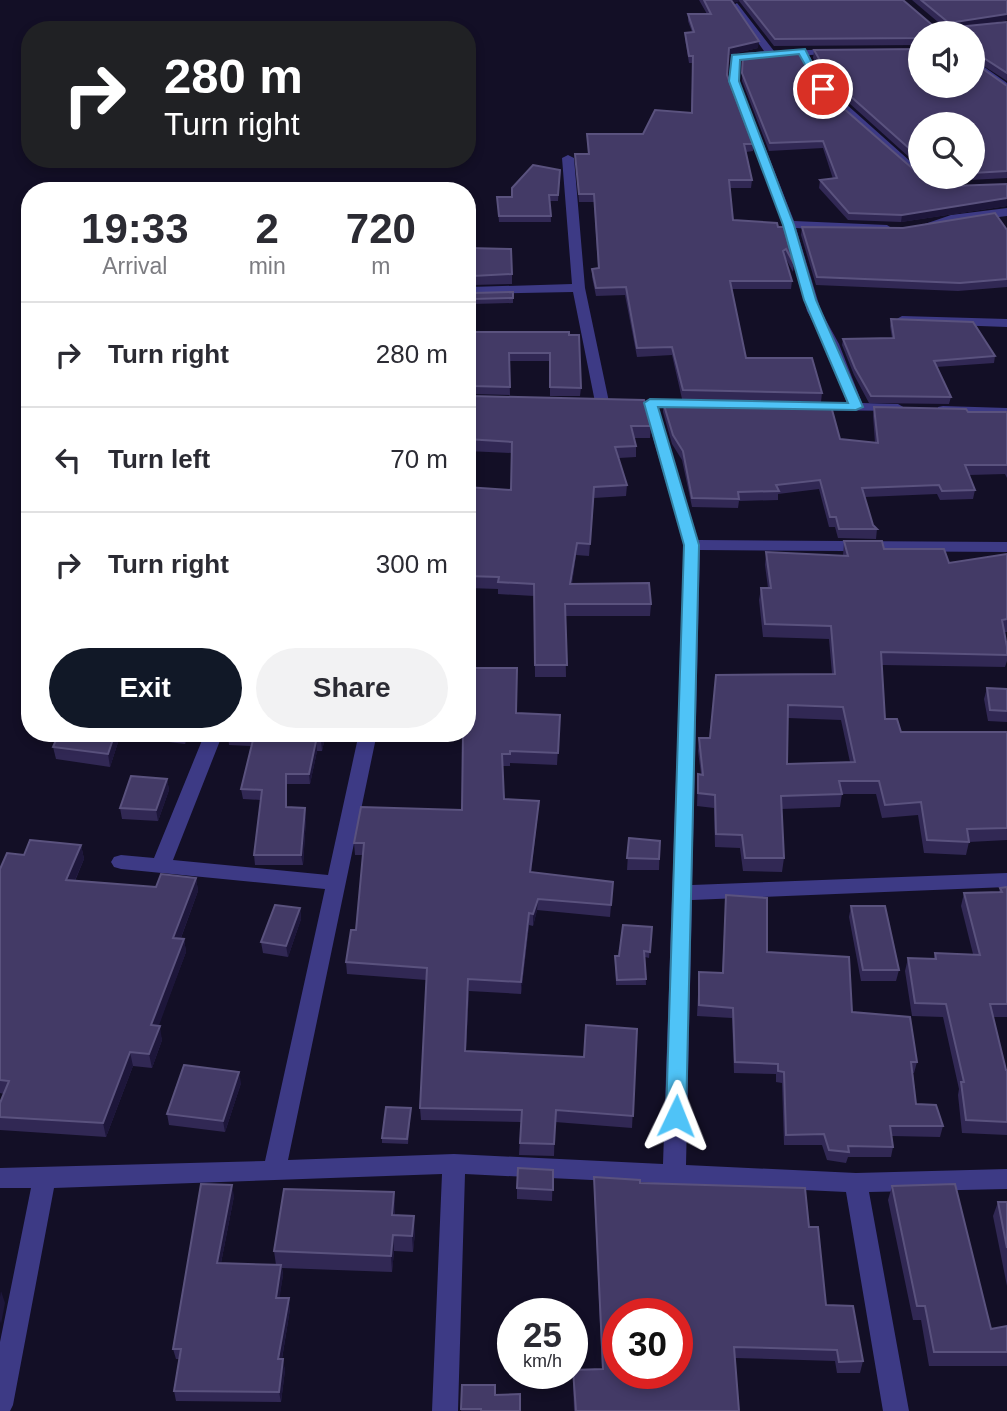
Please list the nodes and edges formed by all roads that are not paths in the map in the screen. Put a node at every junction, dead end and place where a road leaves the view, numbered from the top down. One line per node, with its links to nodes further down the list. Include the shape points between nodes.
1 (737, 6): 4 (street)
2 (853, 50): 3 (street)
3 (802, 51): 4 (street); 8 (street, via 823,89)
4 (770, 52): 10 (street, via 735,57 734,81)
5 (985, 71): 6 (street)
6 (1007, 88)
7 (568, 158): 11 (street)
8 (908, 164)
9 (1007, 212): 10 (street, via 906,229)
10 (789, 225): 18 (street, via 814,311)
11 (579, 288): 12 (street); 15 (street)
12 (476, 291)
13 (894, 320): 14 (street)
14 (1007, 323)
15 (602, 402)
16 (651, 403): 20 (street)
17 (789, 405): 18 (street)
18 (856, 407): 19 (street)
19 (1007, 412)
20 (692, 545): 21 (street); 28 (street)
21 (1007, 547)
22 (210, 742): 25 (street)
23 (366, 742): 27 (street)
24 (121, 862): 25 (street)
25 (161, 865): 27 (street)
26 (1007, 880): 28 (street)
27 (336, 883): 30 (street)
28 (683, 893): 31 (street)
29 (453, 1164): 30 (street); 31 (street); 37 (street)
30 (275, 1169): 33 (street)
31 (674, 1172): 35 (street)
32 (0, 1178): 33 (street)
33 (44, 1178): 36 (street)
34 (1007, 1180): 35 (street)
35 (856, 1183): 38 (street)
36 (0, 1405)
37 (445, 1411)
38 (896, 1411)

